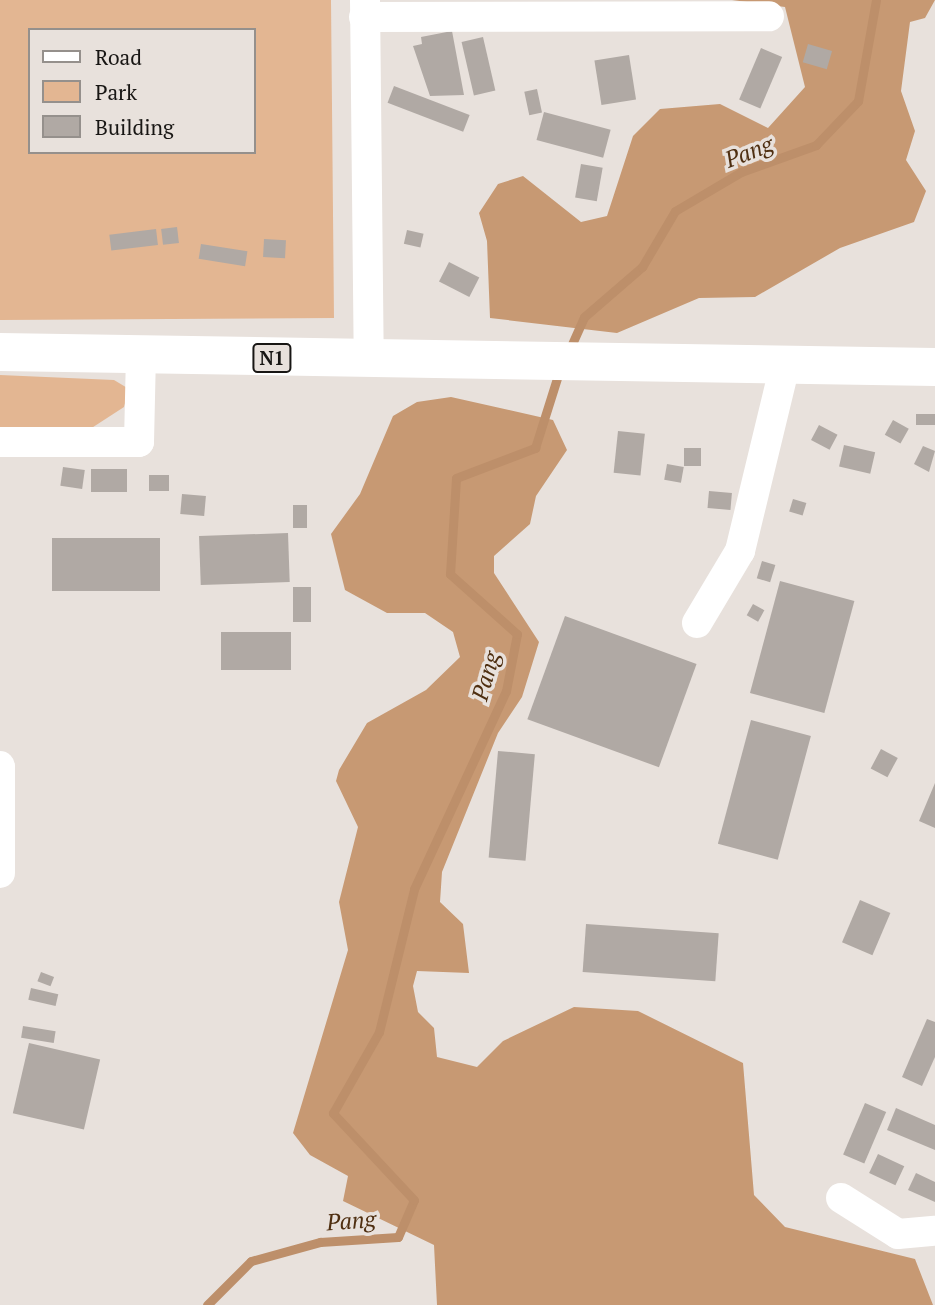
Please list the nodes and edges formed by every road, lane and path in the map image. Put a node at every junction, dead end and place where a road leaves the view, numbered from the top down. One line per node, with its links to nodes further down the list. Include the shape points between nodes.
1 (364, 8): 2 (street); 5 (street)
2 (769, 16)
3 (0, 352): 4 (highway, N1)
4 (141, 356): 5 (highway, N1); 8 (street, via 139,442)
5 (369, 360): 6 (highway, N1)
6 (785, 365): 7 (highway, N1); 9 (street, via 740,551)
7 (935, 368)
8 (0, 442)
9 (697, 622)
10 (0, 766): 11 (street)
11 (0, 873)
12 (841, 1198): 13 (street, via 898,1234)
13 (935, 1231)

